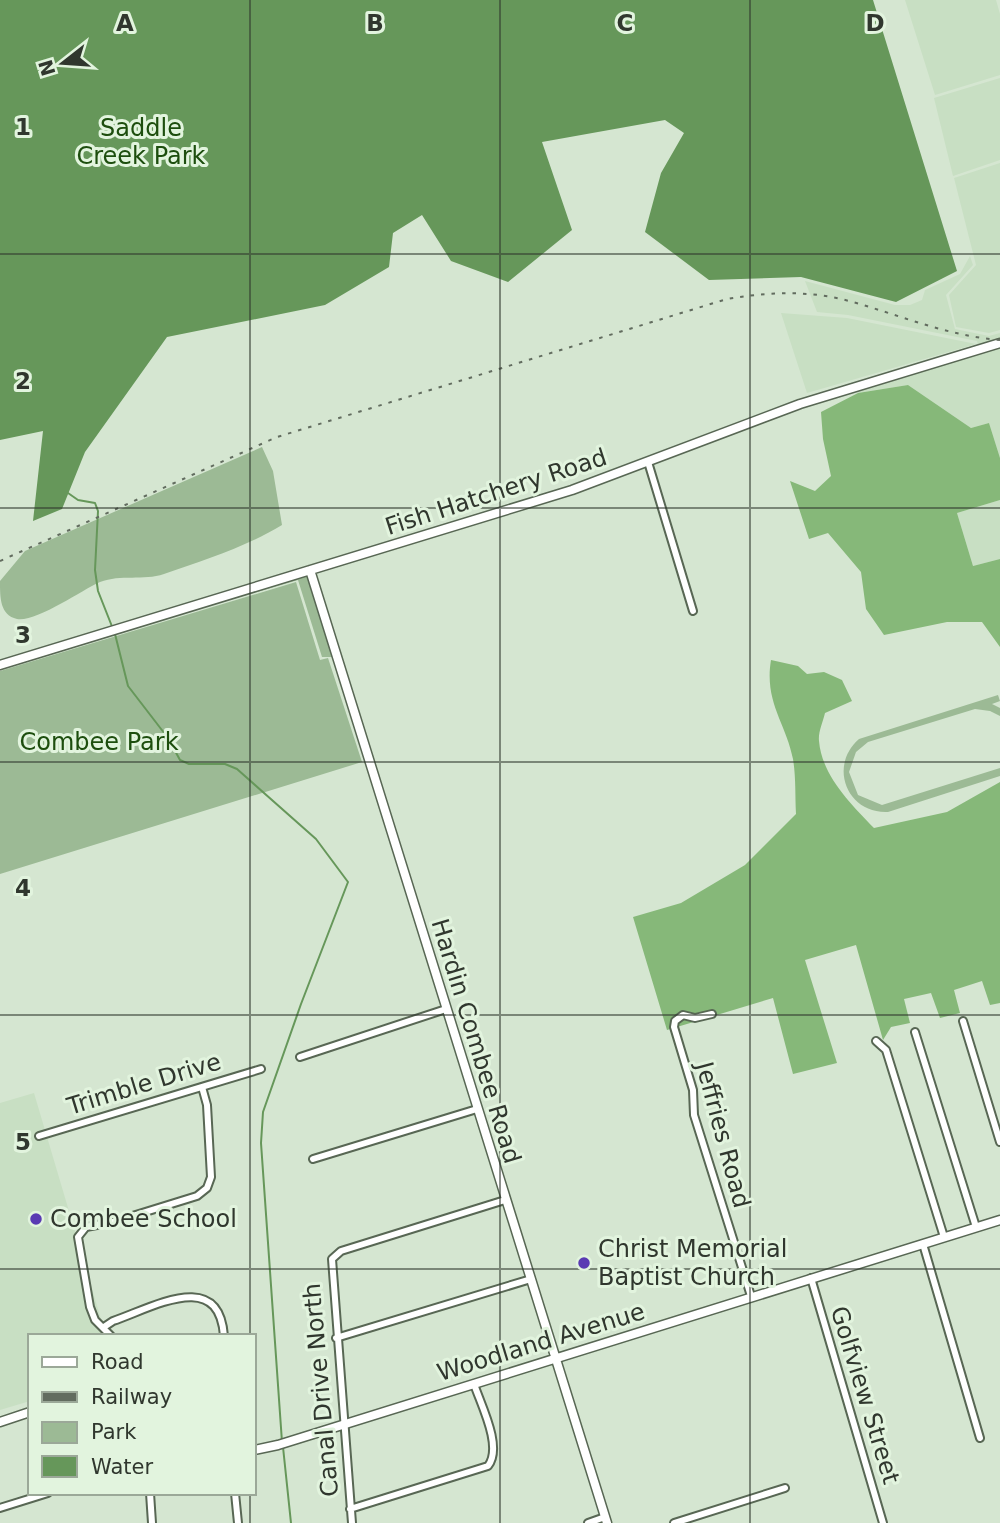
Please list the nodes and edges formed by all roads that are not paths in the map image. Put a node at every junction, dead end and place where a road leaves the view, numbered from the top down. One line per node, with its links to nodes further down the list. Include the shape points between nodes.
1 (1000, 343): 2 (street, Fish Hatchery Road, via 800,404)
2 (648, 462): 3 (street, Fish Hatchery Road, via 563,493); 4 (street)
3 (310, 570): 5 (street, Fish Hatchery Road); 6 (street, Hardin Combee Road)
4 (693, 611)
5 (0, 665)
6 (446, 1009): 11 (street); 14 (street, Hardin Combee Road)
7 (712, 1014): 25 (street, Jeffries Road, via 684,1015 674,1027 693,1090 694,1115)
8 (962, 1021): 16 (street)
9 (915, 1032): 20 (street)
10 (876, 1041): 21 (street, via 886,1050)
11 (300, 1057)
12 (261, 1069): 13 (street, Trimble Drive)
13 (202, 1087): 15 (street, Trimble Drive); 26 (street, via 211,1177 207,1188 197,1196 86,1227 78,1237 88,1300 95,1320)
14 (477, 1109): 17 (street); 18 (street, Hardin Combee Road)
15 (39, 1136)
16 (1000, 1142)
17 (313, 1160)
18 (505, 1200): 24 (street, Hardin Combee Road); 29 (street, Canal Drive North, via 335,1255 330,1269)
19 (1000, 1220): 20 (street, Woodland Avenue)
20 (976, 1227): 21 (street, Woodland Avenue)
21 (944, 1237): 22 (street, Woodland Avenue)
22 (923, 1244): 23 (street, Woodland Avenue); 35 (street)
23 (811, 1278): 25 (street, Woodland Avenue); 49 (street, Golfview Street)
24 (531, 1279): 29 (street); 30 (street, Hardin Combee Road)
25 (751, 1296): 30 (street, Woodland Avenue)
26 (104, 1327): 27 (street); 28 (street, via 194,1296 218,1308)
27 (109, 1334)
28 (224, 1334)
29 (336, 1338): 34 (street, Canal Drive North)
30 (555, 1358): 31 (street, Woodland Avenue); 43 (street, Hardin Combee Road)
31 (474, 1384): 34 (street, Woodland Avenue); 42 (street, via 494,1451 488,1466)
32 (28, 1413): 33 (street)
33 (0, 1422)
34 (343, 1424): 36 (street, Woodland Avenue); 42 (street, Canal Drive North)
35 (980, 1438)
36 (256, 1450)
37 (785, 1488): 48 (street)
38 (42, 1495): 41 (street)
39 (150, 1495): 44 (street)
40 (235, 1495): 45 (street)
41 (0, 1508)
42 (351, 1509): 46 (street, Canal Drive North)
43 (606, 1520): 47 (street)
44 (152, 1523)
45 (237, 1523)
46 (352, 1523)
47 (588, 1523)
48 (674, 1523)
49 (883, 1523)

